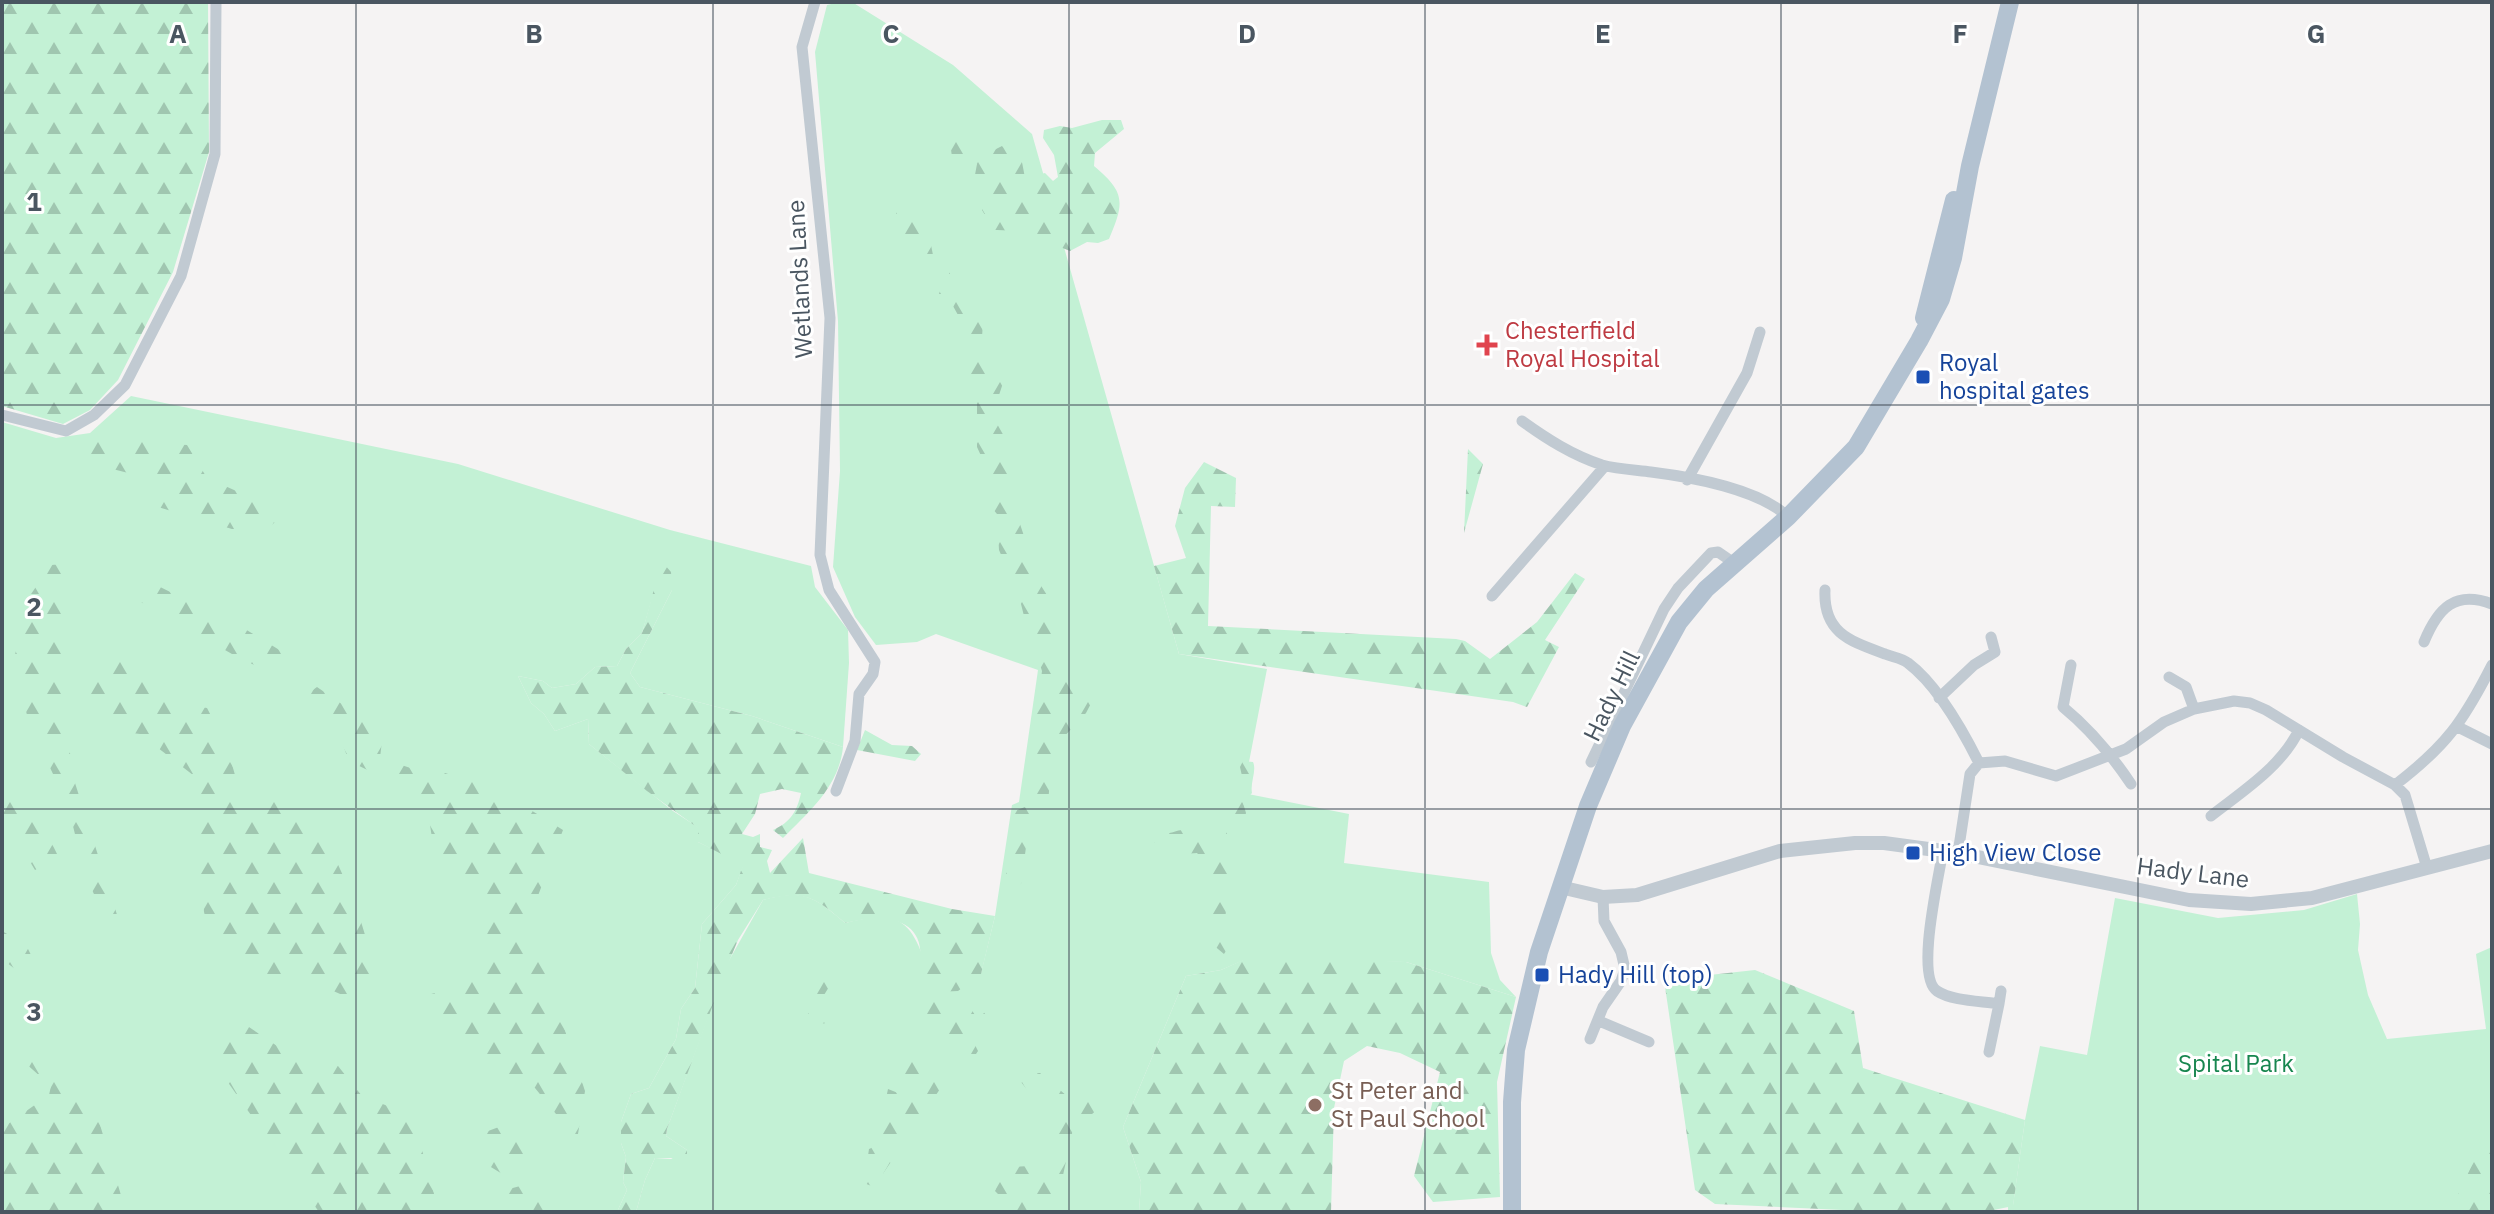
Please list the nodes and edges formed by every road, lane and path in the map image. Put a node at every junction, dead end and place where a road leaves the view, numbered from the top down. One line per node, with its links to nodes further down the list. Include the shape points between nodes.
1 (216, 2): 5 (street, via 215,154 181,276 125,385 94,415 66,431)
2 (815, 2): 29 (street, Wetlands Lane, via 802,47 830,318 820,555 829,590 875,662 859,694 855,741)
3 (2010, 2): 9 (main road, Hady Hill, via 1919,341 1856,447)
4 (1760, 332): 8 (street, via 1747,373)
5 (2, 415)
6 (1522, 421): 7 (street, via 1571,453)
7 (1605, 466): 8 (street); 12 (street)
8 (1687, 480): 9 (street, via 1749,493)
9 (1788, 517): 10 (main road, Hady Hill)
10 (1734, 563): 25 (street, Hady Hill, via 1711,553 1678,588); 34 (main road, Hady Hill, via 1682,617 1661,650 1622,726)
11 (1825, 590): 19 (street, via 1824,608 1835,630 1907,662)
12 (1492, 596)
13 (2492, 604): 15 (street, via 2472,597 2450,604 2433,621)
14 (1991, 637): 19 (street, via 1995,652)
15 (2424, 642)
16 (2071, 665): 24 (street, via 2063,707)
17 (2492, 665): 21 (street)
18 (2169, 677): 20 (street, via 2186,687)
19 (1939, 698): 26 (street)
20 (2194, 709): 22 (street, via 2250,703); 24 (street)
21 (2458, 727): 23 (street); 28 (street)
22 (2299, 730): 28 (street); 30 (street, via 2278,762)
23 (2492, 744)
24 (2111, 755): 26 (street, via 2056,776 2005,761); 27 (street)
25 (1591, 762)
26 (1979, 763): 32 (street, via 1970,774)
27 (2131, 784)
28 (2395, 785): 33 (street, via 2405,795)
29 (836, 791)
30 (2211, 816)
31 (2492, 851): 33 (street, Hady Lane)
32 (1951, 852): 33 (street, Hady Lane, via 2189,900 2251,904 2312,898); 35 (street, Hady Lane, via 1884,843 1780,851 1637,895); 37 (street, via 1926,961 1929,983 1938,992)
33 (2427, 868)
34 (1562, 879): 35 (street, Hady Lane); 42 (main road, Hady Hill, via 1516,1050)
35 (1603, 897): 38 (street, via 1604,921 1625,969)
36 (2001, 991): 37 (street)
37 (1999, 1004): 41 (street)
38 (1599, 1021): 39 (street); 40 (street)
39 (1590, 1039)
40 (1649, 1042)
41 (1989, 1052)
42 (1512, 1212)

